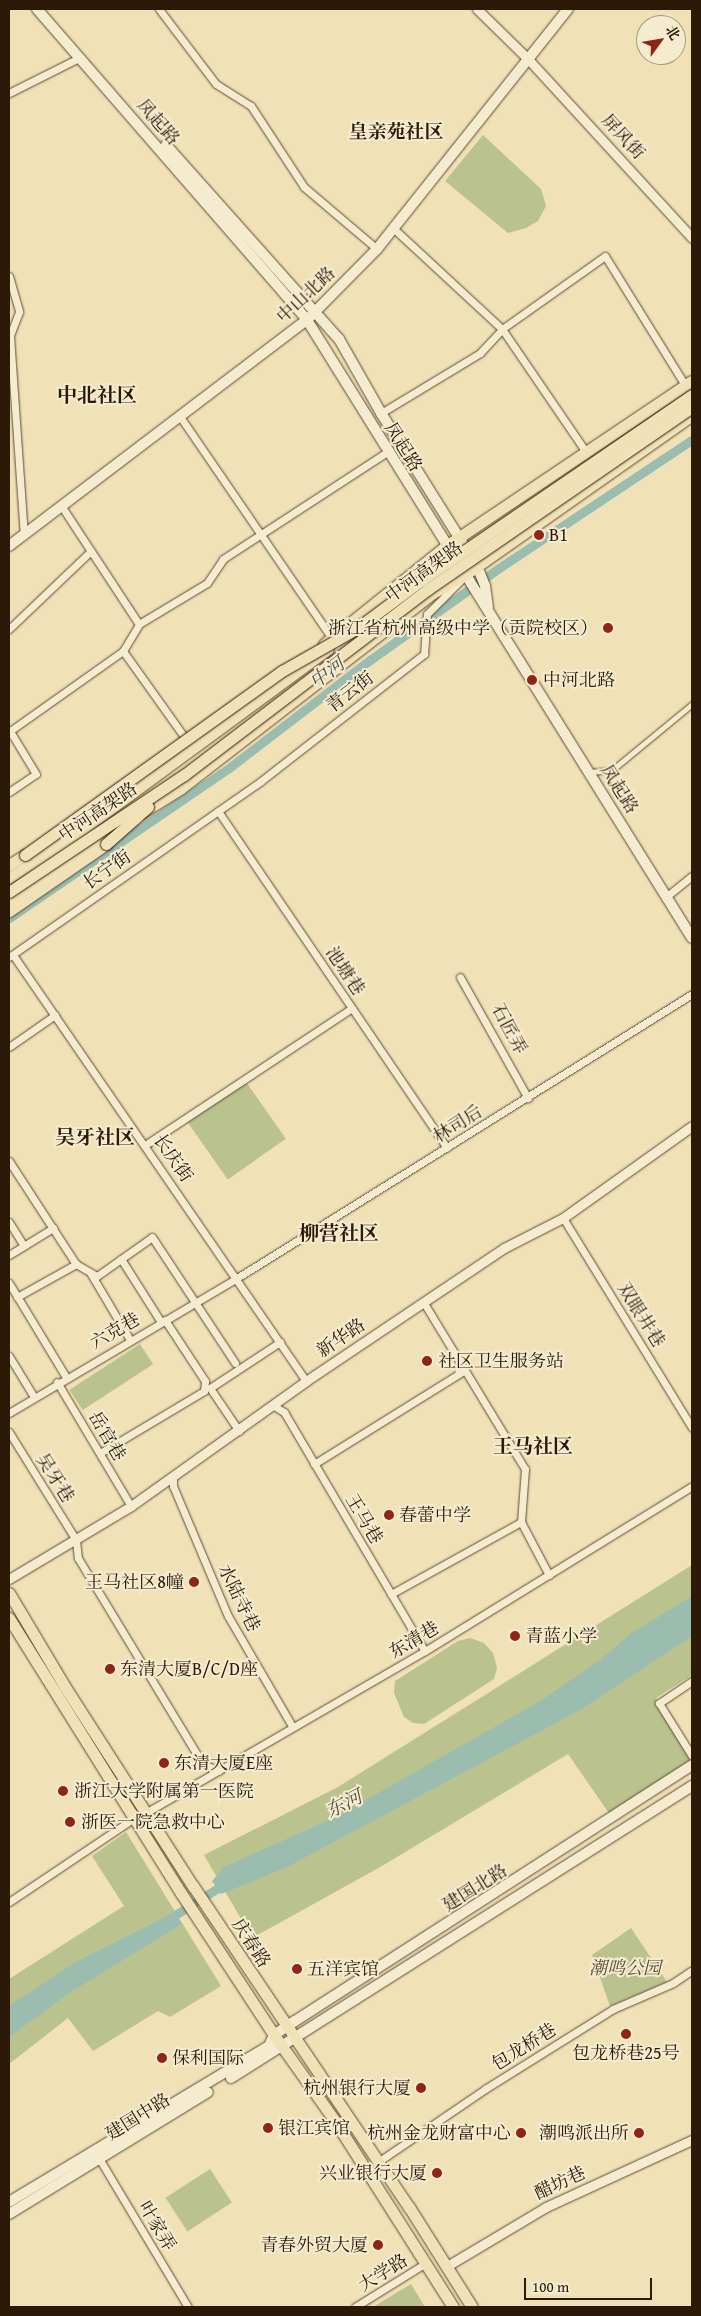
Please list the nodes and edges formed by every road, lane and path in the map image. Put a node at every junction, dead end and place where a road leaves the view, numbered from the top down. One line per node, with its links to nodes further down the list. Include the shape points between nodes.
1 (38, 9): 6 (main road, 凤起路)
2 (46, 9): 13 (main road)
3 (159, 9): 11 (street, via 216,84 251,106 304,187)
4 (477, 9): 7 (street, 屏风街)
5 (568, 9): 7 (main road, 中山北路)
6 (81, 57): 8 (street); 14 (main road, 凤起路)
7 (529, 60): 9 (main road, 中山北路); 10 (street, 屏风街)
8 (9, 93)
9 (393, 228): 11 (main road, 中山北路); 15 (street)
10 (692, 238)
11 (377, 249): 13 (main road, 中山北路)
12 (9, 276): 24 (street, via 19,312 10,336)
13 (314, 312): 14 (main road, 中山北路); 18 (main road, via 339,339)
14 (306, 320): 20 (main road, 中山北路); 21 (main road, 凤起路)
15 (502, 329): 16 (street, via 605,256); 18 (street, via 480,353); 22 (street)
16 (690, 387): 22 (main road); 35 (main road, 中河高架路, bridge)
17 (692, 407): 41 (main road, 中河高架路, bridge, via 428,589)
18 (381, 413): 26 (main road)
19 (692, 415): 30 (main road)
20 (181, 418): 23 (main road, 中山北路); 25 (street)
21 (387, 452): 25 (street); 28 (main road, 凤起路)
22 (586, 452): 26 (main road)
23 (62, 507): 24 (main road, 中山北路); 29 (street)
24 (24, 534): 27 (main road, 中山北路)
25 (260, 534): 33 (street, via 223,559 207,583); 36 (street)
26 (460, 537): 28 (main road); 30 (main road)
27 (9, 546)
28 (446, 546): 31 (main road, 凤起路); 36 (main road)
29 (91, 551): 33 (street); 34 (street)
30 (479, 570): 31 (main road); 32 (main road)
31 (468, 578): 32 (main road, 凤起路); 43 (street, 青云街, via 427,614 424,654); 50 (main road, via 433,593 180,789)
32 (481, 589): 40 (main road, 凤起路, via 488,610)
33 (139, 624): 37 (street)
34 (9, 628)
35 (356, 629): 44 (main road, bridge, via 282,671); 47 (main road, 中河高架路, bridge, via 61,845)
36 (331, 638): 39 (main road)
37 (123, 651): 39 (street); 42 (street, via 10,731 36,774)
38 (692, 704): 40 (street, via 612,770)
39 (189, 743): 45 (main road)
40 (590, 772): 49 (main road, 凤起路)
41 (184, 775): 48 (main road, 中河高架路, bridge); 51 (main road, bridge, via 106,844)
42 (9, 792)
43 (218, 811): 53 (street, 长宁街); 56 (street, 池塘巷)
44 (9, 865)
45 (9, 872)
46 (692, 876): 49 (street)
47 (9, 878)
48 (9, 892)
49 (667, 896): 52 (main road, 凤起路)
50 (9, 902)
51 (9, 911)
52 (692, 938)
53 (11, 956): 57 (street, 长庆街)
54 (460, 977): 59 (street, 石匠弄)
55 (692, 994): 59 (street, 林司后)
56 (352, 1008): 61 (street); 62 (street, 池塘巷)
57 (55, 1015): 58 (street); 61 (street, 长庆街)
58 (9, 1047)
59 (528, 1098): 62 (street, 林司后)
60 (692, 1126): 64 (street, 新华路)
61 (145, 1145): 72 (street, 长庆街)
62 (448, 1148): 72 (street, 林司后)
63 (9, 1161): 66 (street)
64 (563, 1218): 76 (street, 新华路, via 504,1248); 89 (street, 双眼井巷)
65 (9, 1222): 67 (street)
66 (53, 1228): 67 (street); 70 (street)
67 (24, 1246): 68 (street)
68 (9, 1255)
69 (121, 1260): 71 (street, via 97,1276); 75 (street, via 152,1237 190,1298); 77 (street)
70 (76, 1264): 71 (street); 74 (street)
71 (91, 1274): 78 (street)
72 (238, 1278): 75 (street, 六克巷); 79 (street, 长庆街)
73 (9, 1283): 74 (street)
74 (17, 1296): 83 (street)
75 (196, 1302): 77 (street, 六克巷); 81 (street)
76 (424, 1303): 82 (street); 84 (street, 新华路)
77 (163, 1321): 78 (street, 六克巷); 92 (street, via 205,1381 204,1391)
78 (130, 1340): 83 (street, 六克巷)
79 (280, 1342): 84 (street, 长庆街); 90 (street, via 210,1388)
80 (9, 1356): 86 (street)
81 (235, 1363)
82 (465, 1370): 93 (street); 97 (street, via 525,1469)
83 (66, 1377): 85 (street, 六克巷)
84 (306, 1381): 87 (street, 新华路)
85 (57, 1382): 86 (street, 六克巷); 92 (street, 岳官巷)
86 (34, 1397): 88 (street, 六克巷)
87 (274, 1406): 90 (street, 新华路); 93 (street, 王马巷, via 284,1412)
88 (9, 1412)
89 (692, 1428)
90 (239, 1431): 94 (street, 新华路)
91 (9, 1432): 98 (street, 吴牙巷)
92 (100, 1453): 96 (street, 岳官巷)
93 (314, 1464): 102 (street, 王马巷)
94 (173, 1477): 96 (street, 新华路); 106 (street, 水陆寺巷, via 173,1486 228,1616)
95 (692, 1486): 99 (street, 东清巷)
96 (131, 1506): 98 (street, 新华路)
97 (521, 1522): 99 (street); 102 (street)
98 (76, 1540): 100 (street, 新华路); 109 (street, 吴牙巷, via 78,1558 203,1764)
99 (549, 1575): 104 (street, 东清巷)
100 (9, 1579)
101 (9, 1593): 111 (main road, 庆春路, via 65,1687)
102 (391, 1594): 104 (street, 王马巷)
103 (9, 1618): 112 (main road, 庆春路)
104 (425, 1651): 106 (street, 东清巷)
105 (692, 1682): 107 (street, via 659,1703)
106 (292, 1726): 109 (street, 东清巷)
107 (692, 1756)
108 (692, 1765): 115 (main road, 建国北路)
109 (219, 1770): 111 (street, 东清巷)
110 (692, 1786): 117 (main road, 建国北路)
111 (147, 1812): 115 (main road, 庆春路)
112 (134, 1818): 113 (street); 116 (main road, 庆春路)
113 (9, 1902)
114 (692, 1970): 120 (street, 包龙桥巷, via 673,1983 613,2009 485,2089)
115 (285, 2028): 116 (main road, 建国北路); 117 (main road, 庆春路)
116 (274, 2035): 117 (main road, 庆春路); 121 (main road, 建国中路, via 269,2046 222,2076)
117 (289, 2043): 119 (main road, 建国中路); 120 (main road, 庆春路); 123 (main road, 庆春路)
118 (692, 2140): 124 (street, 醋坊巷, via 546,2207)
119 (100, 2160): 122 (main road, 建国中路); 125 (street, 叶家弄)
120 (378, 2162): 124 (main road, 庆春路)
121 (9, 2202)
122 (9, 2214)
123 (426, 2263): 126 (street, 大学路); 127 (main road, 庆春路)
124 (447, 2266): 128 (main road, 庆春路)
125 (188, 2307)
126 (355, 2307)
127 (453, 2307)
128 (472, 2307)

